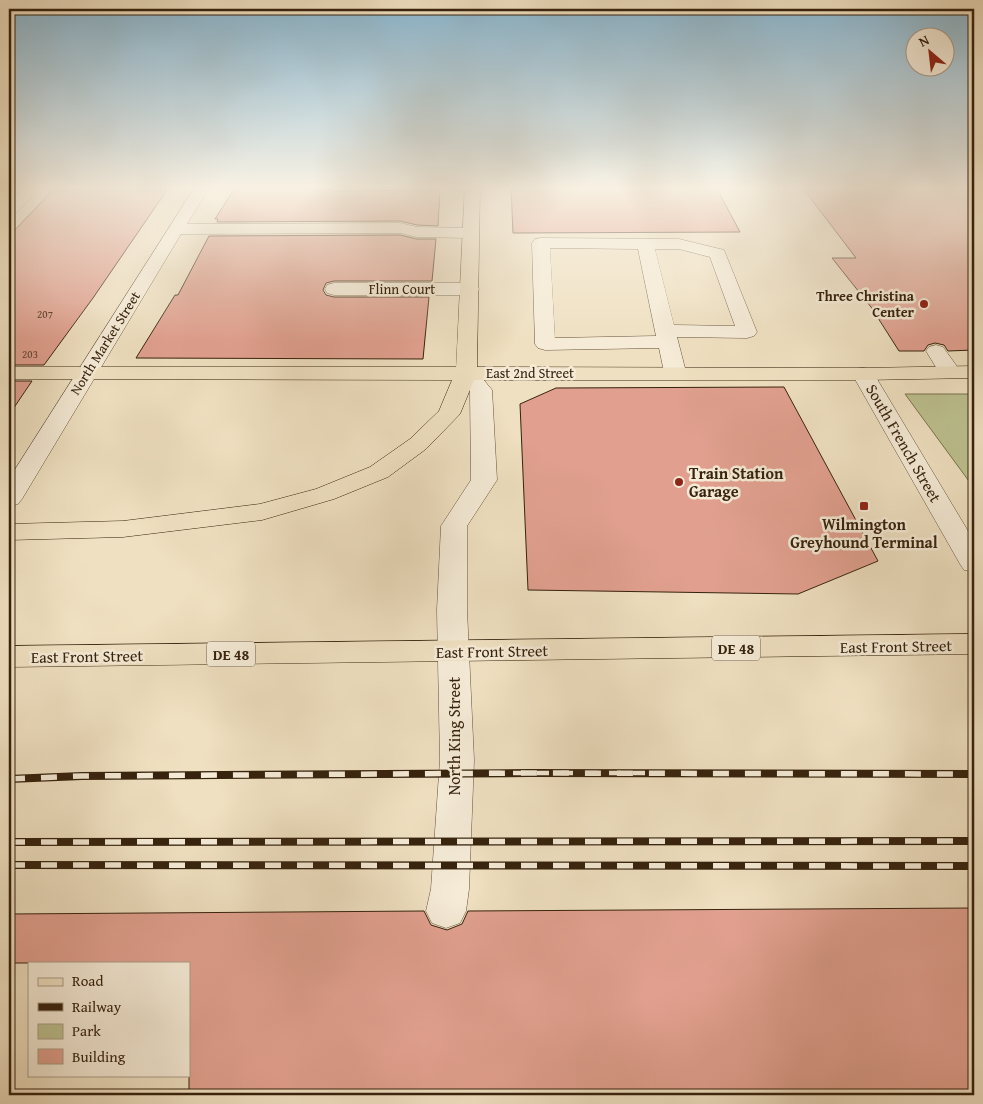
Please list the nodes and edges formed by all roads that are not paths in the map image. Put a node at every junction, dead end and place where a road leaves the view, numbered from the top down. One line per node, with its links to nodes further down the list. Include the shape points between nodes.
1 (169, 239): 12 (street, North Market Street)
2 (471, 239): 5 (main road)
3 (645, 244): 6 (street); 6 (street, via 679,244 718,254 747,332); 6 (street, via 542,243 545,344)
4 (334, 289): 5 (street, Flinn Court)
5 (470, 289): 13 (main road)
6 (666, 337): 8 (street)
7 (936, 351): 9 (street)
8 (675, 372): 13 (main road, East 2nd Street); 14 (main road, East 2nd Street)
9 (950, 372): 10 (main road, East 2nd Street); 14 (main road, East 2nd Street)
10 (974, 372)
11 (9, 373): 12 (main road, East 2nd Street)
12 (86, 373): 13 (main road, East 2nd Street); 15 (street, North Market Street)
13 (466, 373): 16 (main road, via 449,414 418,444 379,472 325,494 262,512 189,522 123,529); 19 (street, North King Street, via 481,390 484,480 454,526)
14 (863, 374): 17 (street, South French Street)
15 (10, 496)
16 (9, 532)
17 (974, 564)
18 (974, 644): 19 (main road, East Front Street / DE 48)
19 (454, 652): 20 (main road, East Front Street / DE 48); 21 (street, North King Street, via 457,760)
20 (9, 657)
21 (446, 911)

